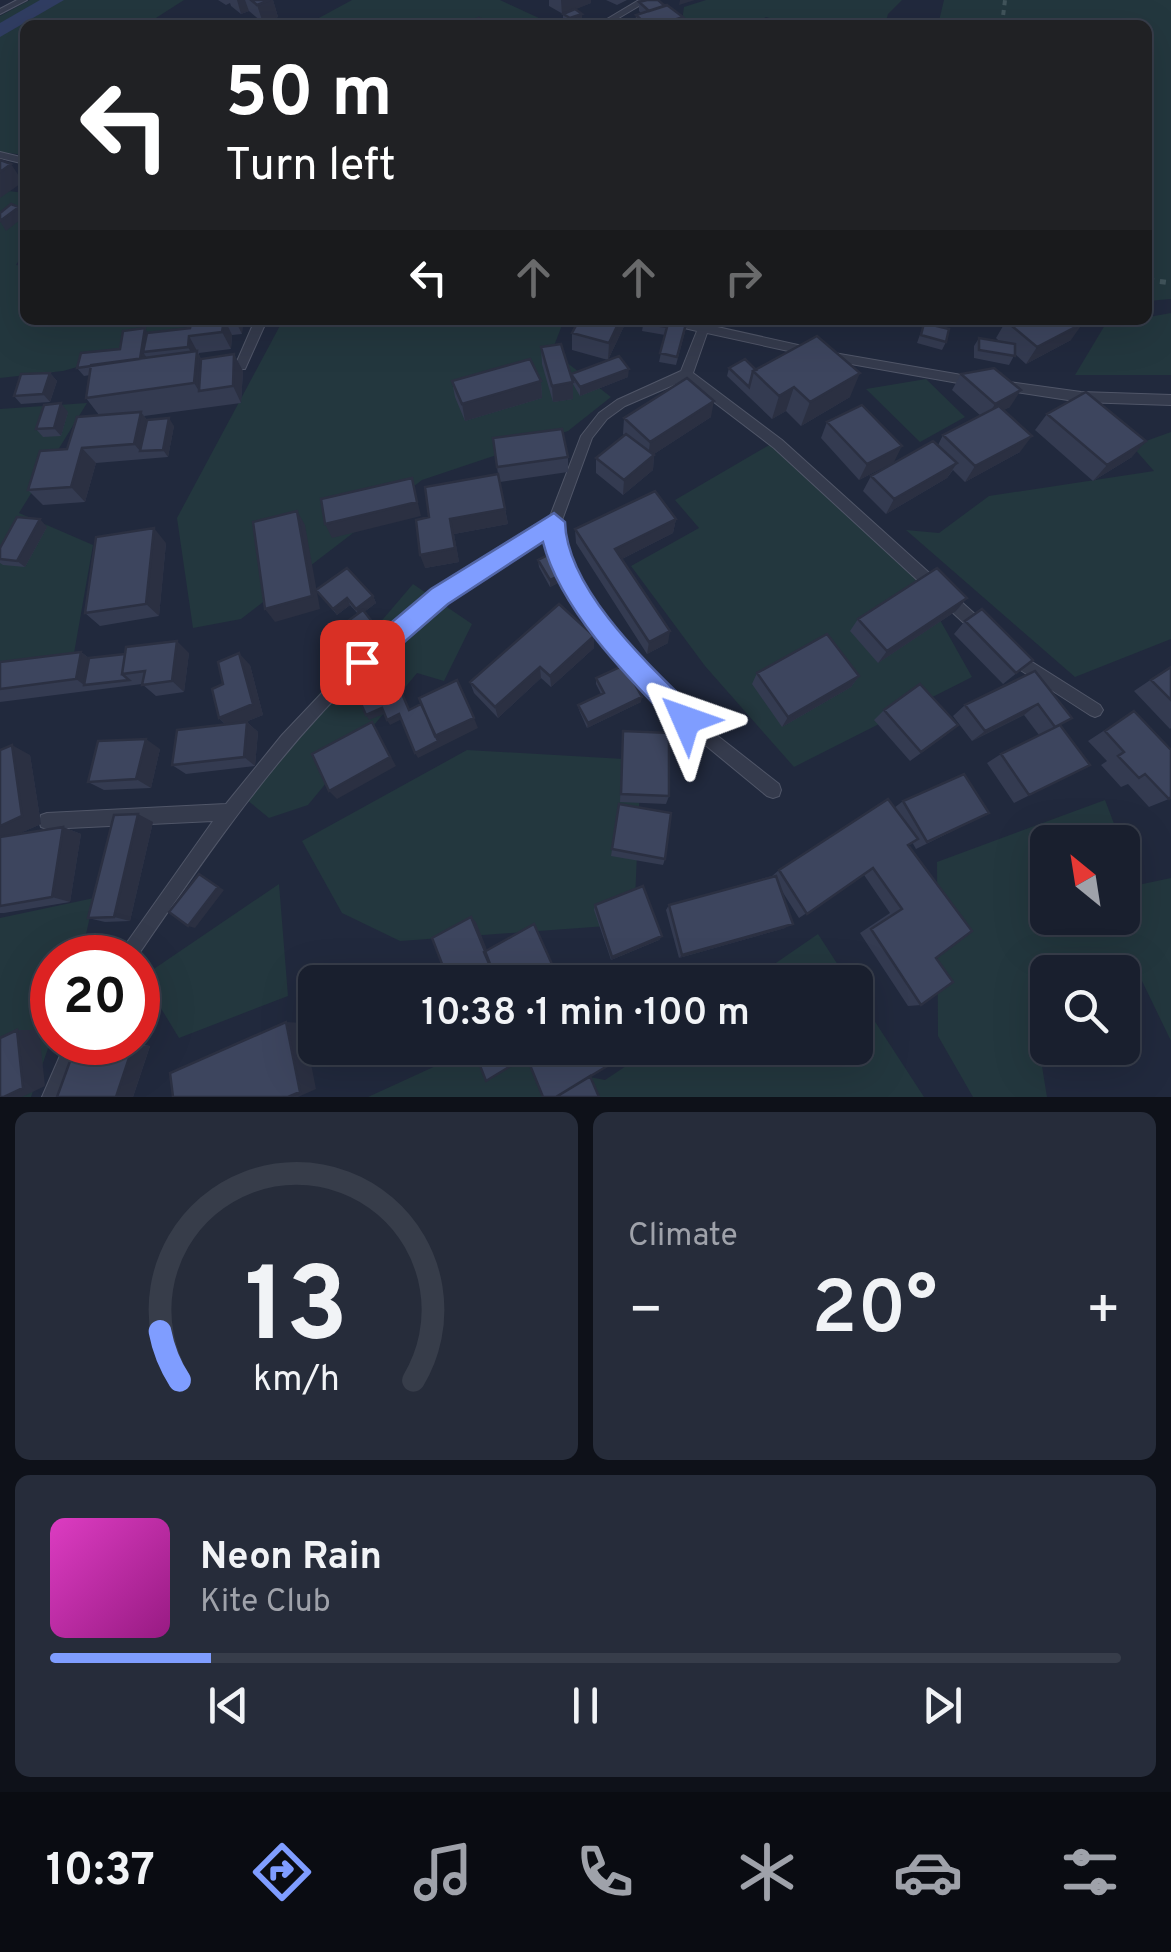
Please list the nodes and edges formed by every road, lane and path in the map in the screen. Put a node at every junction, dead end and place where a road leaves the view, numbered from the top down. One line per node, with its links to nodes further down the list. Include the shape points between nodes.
1 (23, 0): 3 (lane)
2 (645, 0): 4 (lane)
3 (0, 12)
4 (611, 20)
5 (259, 325): 8 (lane)
6 (687, 325): 7 (lane)
7 (703, 329): 9 (lane); 10 (lane, via 1033,391)
8 (241, 366)
9 (686, 374): 11 (lane, via 603,416 587,436); 12 (lane, via 778,444 1024,666)
10 (1171, 400)
11 (554, 522): 13 (lane, via 562,565 620,653 686,720); 14 (lane, via 401,626 285,744)
12 (1095, 710)
13 (773, 790)
14 (230, 812): 15 (lane); 16 (lane)
15 (47, 821)
16 (141, 935)
17 (66, 1065): 18 (lane)
18 (52, 1097)

